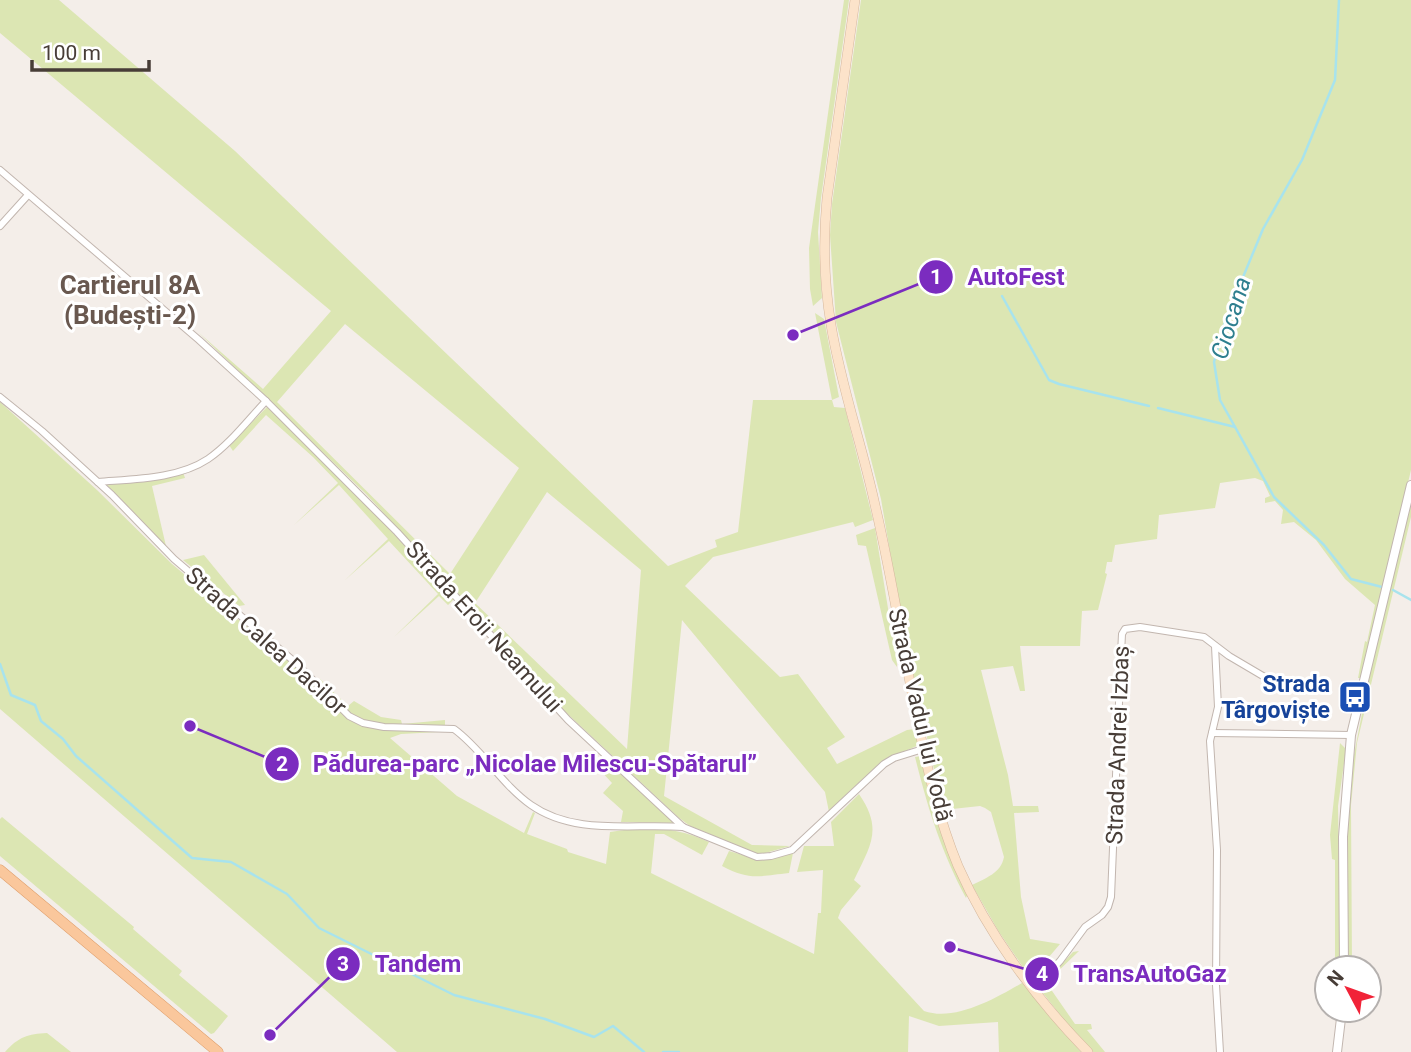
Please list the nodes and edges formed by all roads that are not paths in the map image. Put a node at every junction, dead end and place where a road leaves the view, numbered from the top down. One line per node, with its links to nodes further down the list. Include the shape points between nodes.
1 (855, 0): 13 (main road, Strada Vadul lui Vodă, via 827,198 825,262 833,335 875,504)
2 (0, 170): 3 (street, Strada Eroii Neamului)
3 (28, 195): 4 (street); 6 (street, Strada Eroii Neamului)
4 (0, 226)
5 (0, 397): 7 (street, Strada Calea Dacilor)
6 (266, 401): 7 (street, via 224,446 198,464 168,474); 14 (street, Strada Eroii Neamului, via 397,532 551,702)
7 (98, 482): 14 (street, Strada Calea Dacilor, via 174,559 296,663 349,716 384,727 454,729 531,805 581,824)
8 (1411, 485): 12 (street)
9 (1215, 646): 10 (street, Strada Andrei Izbaș); 11 (street, via 1218,707); 17 (street, Strada Andrei Izbaș, via 1188,633 1131,627 1122,634 1111,897 1102,915 1084,927)
10 (1268, 679)
11 (1212, 733): 12 (street); 21 (street)
12 (1350, 734): 16 (street, via 1343,837)
13 (923, 749): 14 (street, Strada Eroii Neamului, via 884,764 792,850 757,857); 17 (main road, Strada Vadul lui Vodă, via 939,813 966,882)
14 (683, 827)
15 (0, 870): 19 (main road)
16 (1344, 954)
17 (1034, 989): 20 (main road, Strada Vadul lui Vodă)
18 (1340, 1024): 22 (street)
19 (218, 1052)
20 (1088, 1052)
21 (1220, 1052)
22 (1337, 1052)

